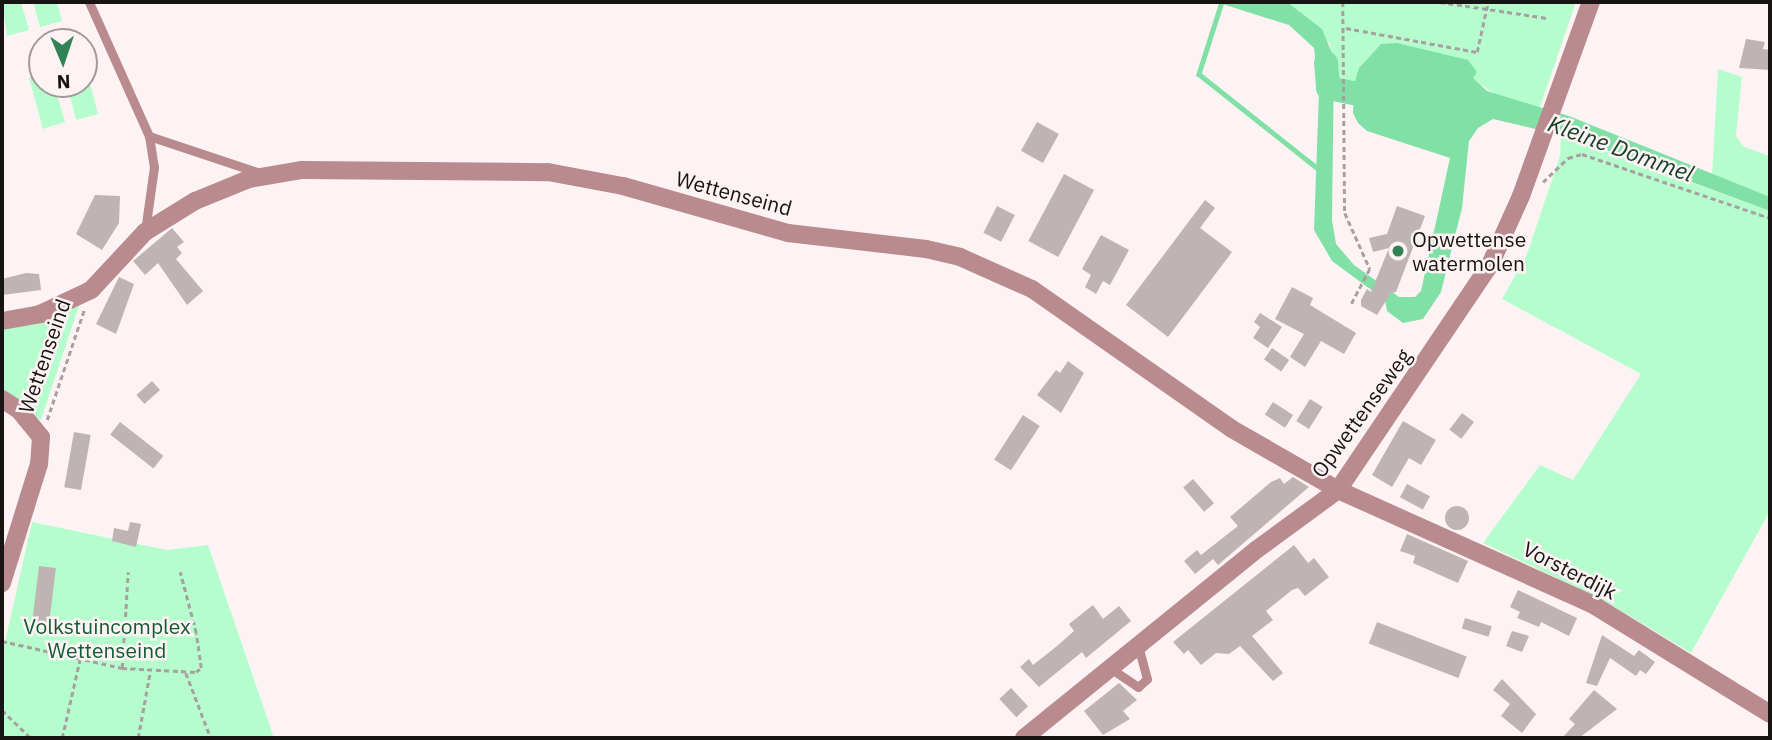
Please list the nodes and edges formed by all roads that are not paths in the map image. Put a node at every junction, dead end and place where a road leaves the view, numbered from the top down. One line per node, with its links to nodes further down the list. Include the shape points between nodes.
1 (89, 2): 3 (lane)
2 (1591, 2): 8 (street, Opwettenseweg, via 1549,122 1490,265)
3 (149, 136): 4 (lane); 5 (lane, via 154,167)
4 (266, 176): 5 (street, Wettenseind, via 218,191); 8 (street, Wettenseind, via 302,170 548,172 623,186 788,233 960,257 1032,289 1232,429)
5 (145, 232): 6 (street, Wettenseind, via 91,290 40,314)
6 (2, 321)
7 (2, 399): 9 (street, Wettenseind, via 19,410 41,437 39,464)
8 (1338, 490): 10 (street, Opwettenseweg); 12 (street, Vorsterdijk, via 1592,604)
9 (2, 583)
10 (1138, 646): 11 (street, Opwettenseweg); 11 (lane, via 1147,679 1138,687)
11 (1110, 668): 13 (street, Opwettenseweg)
12 (1770, 714)
13 (1024, 738)

